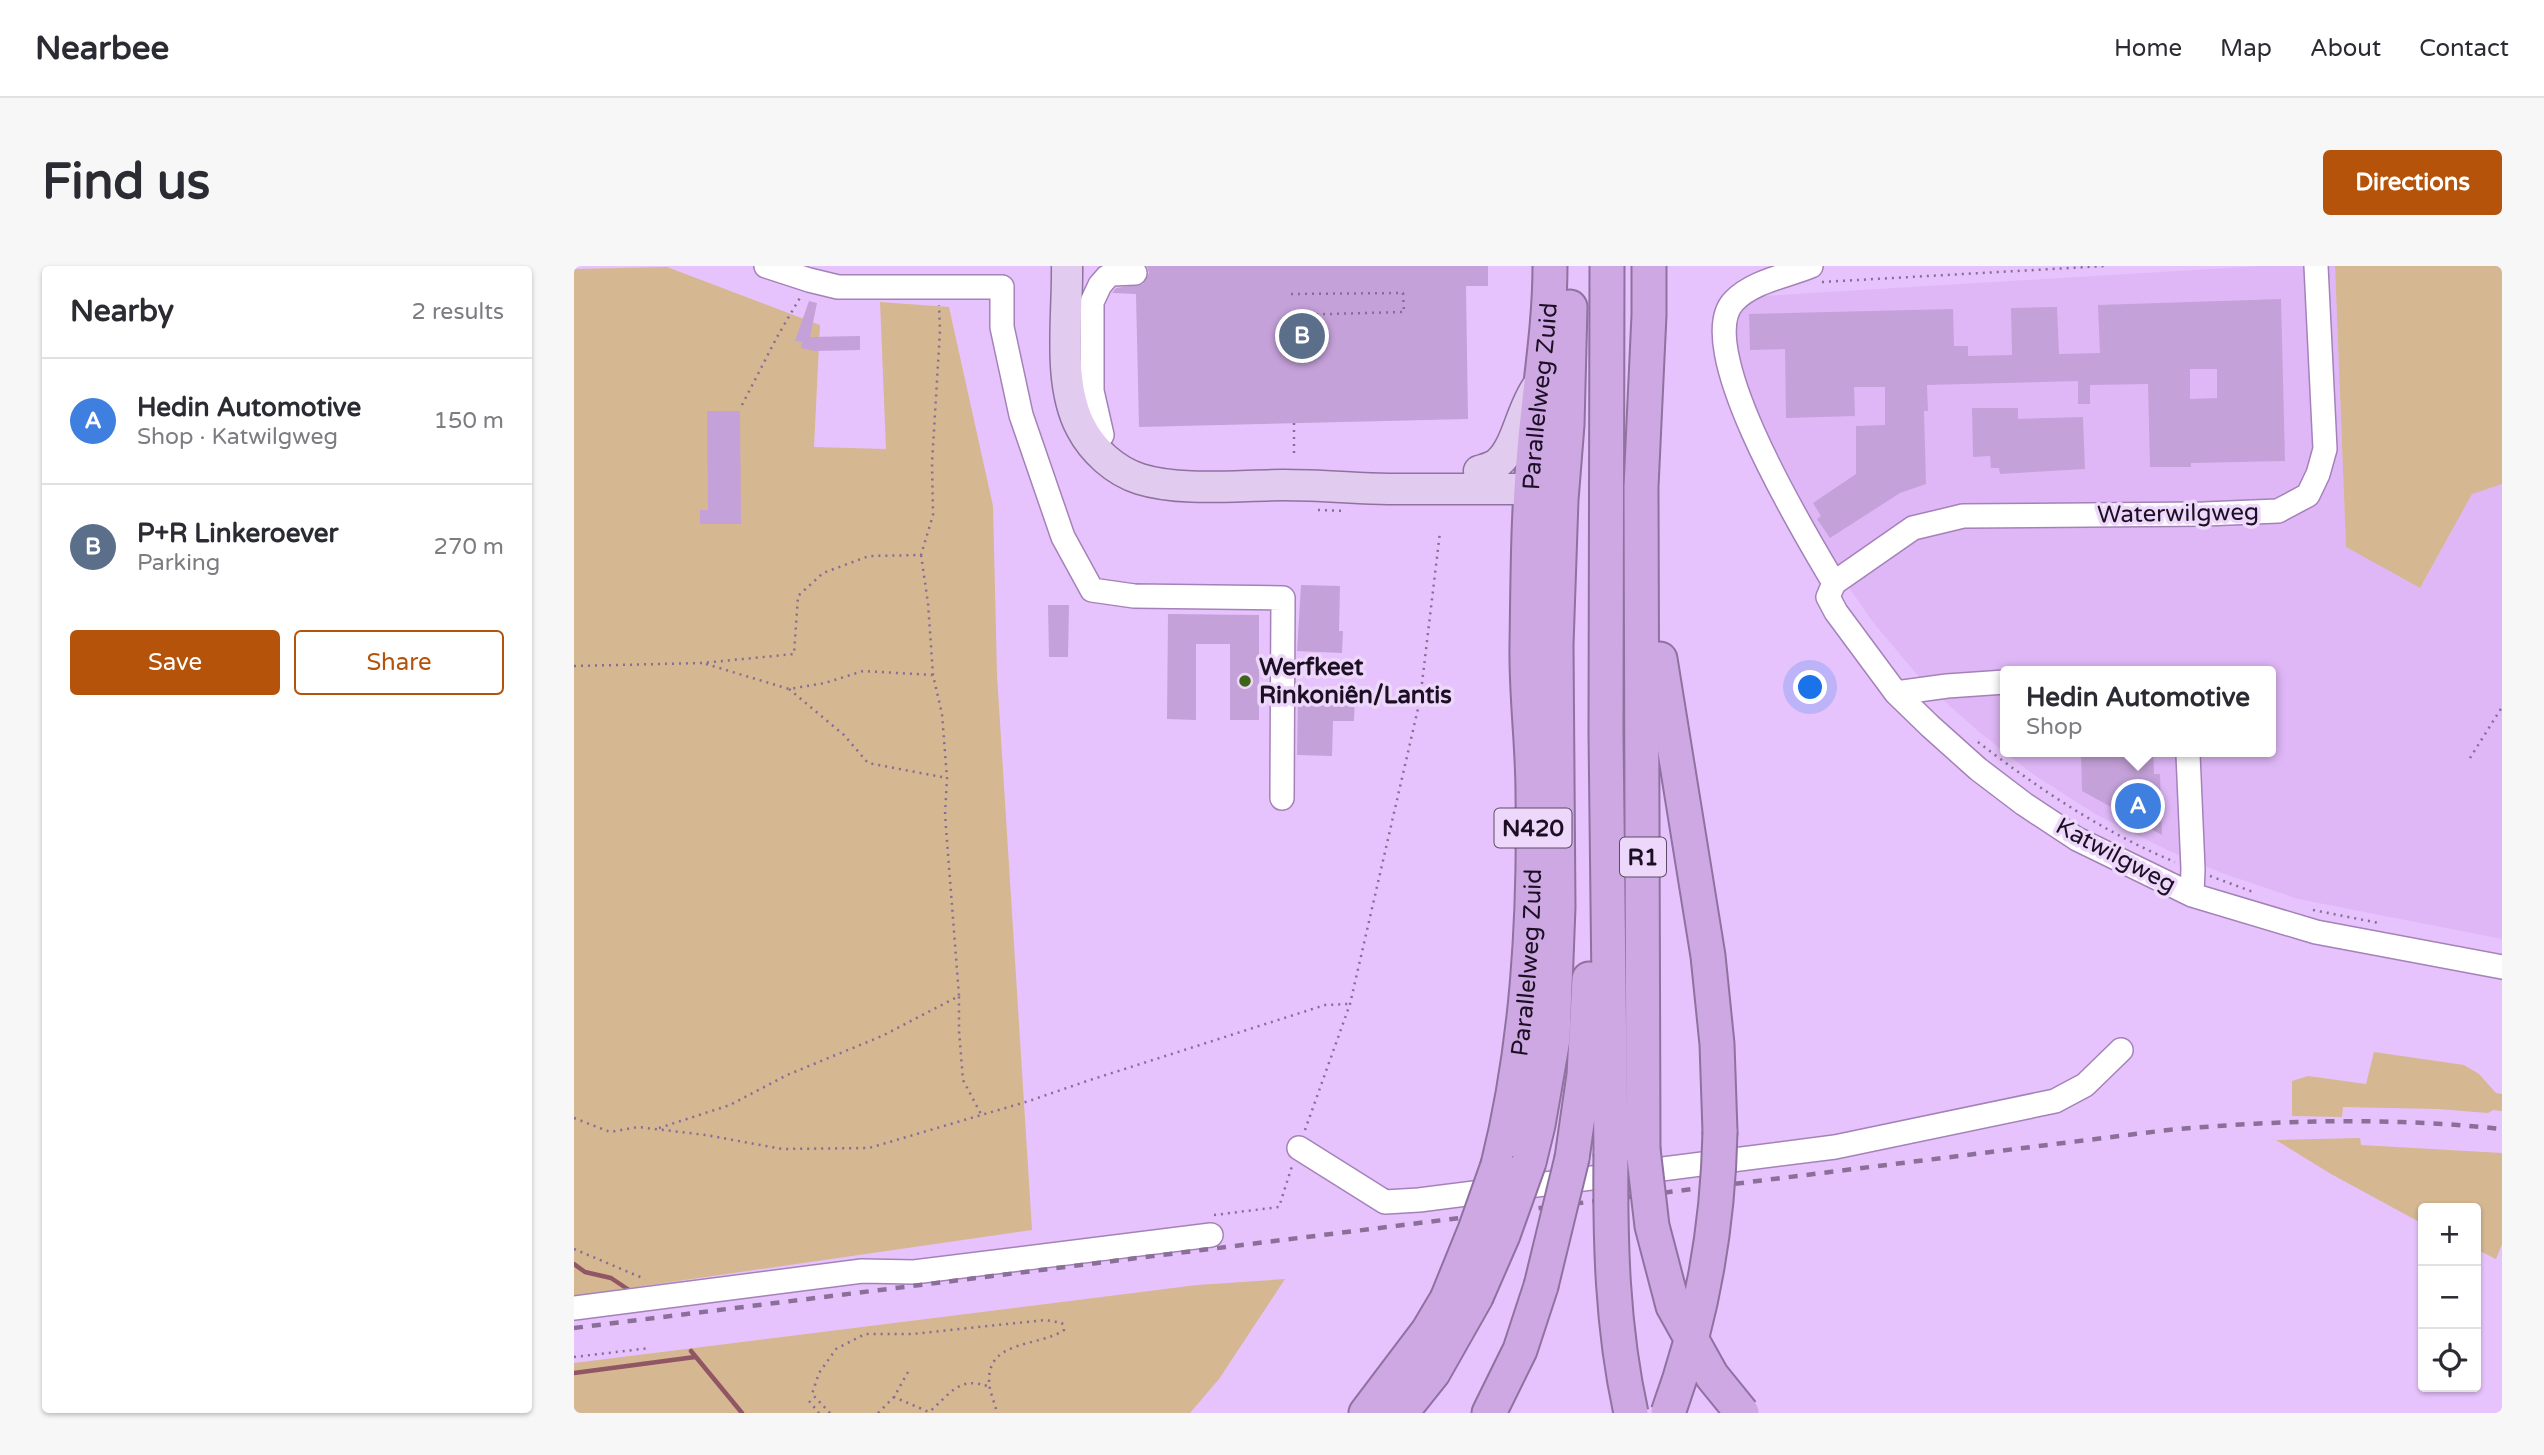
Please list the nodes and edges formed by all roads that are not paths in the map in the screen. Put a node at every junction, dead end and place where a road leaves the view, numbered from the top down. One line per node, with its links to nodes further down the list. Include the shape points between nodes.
1 (766, 266): 21 (street, via 838,287 1002,287 1002,327 1021,415 1063,537 1092,590 1134,596 1283,597)
2 (1067, 266): 14 (main road, via 1067,371 1074,411 1101,456 1139,478 1187,486 1386,489)
3 (1078, 266): 12 (main road, via 1079,387)
4 (1550, 266): 11 (highway, Parallelweg Zuid / N420)
5 (1570, 266): 14 (highway, N420, via 1567,425)
6 (1607, 266): 19 (highway, R1)
7 (1649, 266): 15 (highway, R1)
8 (2316, 266): 16 (street, Waterwilgweg, via 2325,449 2308,495 2278,511 1963,516 1913,528)
9 (1135, 273): 12 (street, via 1107,277 1092,302 1092,391)
10 (1817, 274): 16 (street, Katwilgweg, via 1757,286 1733,301 1724,334 1728,361 1750,425)
11 (1542, 381): 13 (main road, via 1527,400 1510,450 1497,464); 14 (highway, Parallelweg Zuid / N420)
12 (1102, 435): 13 (main road, via 1129,457 1154,468 1174,470)
13 (1479, 471): 14 (main road)
14 (1542, 480): 29 (highway, Parallelweg Zuid / N420, bridge, via 1527,650 1533,795 1528,975 1511,1114 1513,1164 1475,1230 1461,1298 1428,1331)
15 (1642, 565): 25 (highway, R1); 32 (highway, bridge, via 1659,623 1661,666 1707,956 1720,1132 1714,1224 1703,1295)
16 (1832, 584): 18 (street, Katwilgweg, via 1828,597 1836,612)
17 (2000, 682): 18 (street)
18 (1896, 694): 22 (street, Katwilgweg, via 2024,804 2077,839)
19 (1606, 733): 25 (highway, R1); 30 (highway, bridge, via 1588,940 1584,1075 1572,1158 1541,1286 1520,1350)
20 (2188, 757): 22 (street)
21 (1282, 798)
22 (2192, 895): 23 (street, Katwilgweg, via 2316,932)
23 (2502, 967)
24 (2121, 1050): 26 (street, via 2085,1085 2055,1101 1835,1147 1385,1202)
25 (1627, 1152): 31 (highway, R1, bridge, via 1610,1226 1614,1304); 33 (highway, R1, bridge, via 1673,1306 1712,1376)
26 (1295, 1158)
27 (1211, 1225): 28 (street, via 914,1272 862,1271)
28 (574, 1308)
29 (1378, 1411)
30 (1489, 1413)
31 (1631, 1413)
32 (1668, 1413)
33 (1742, 1413)

